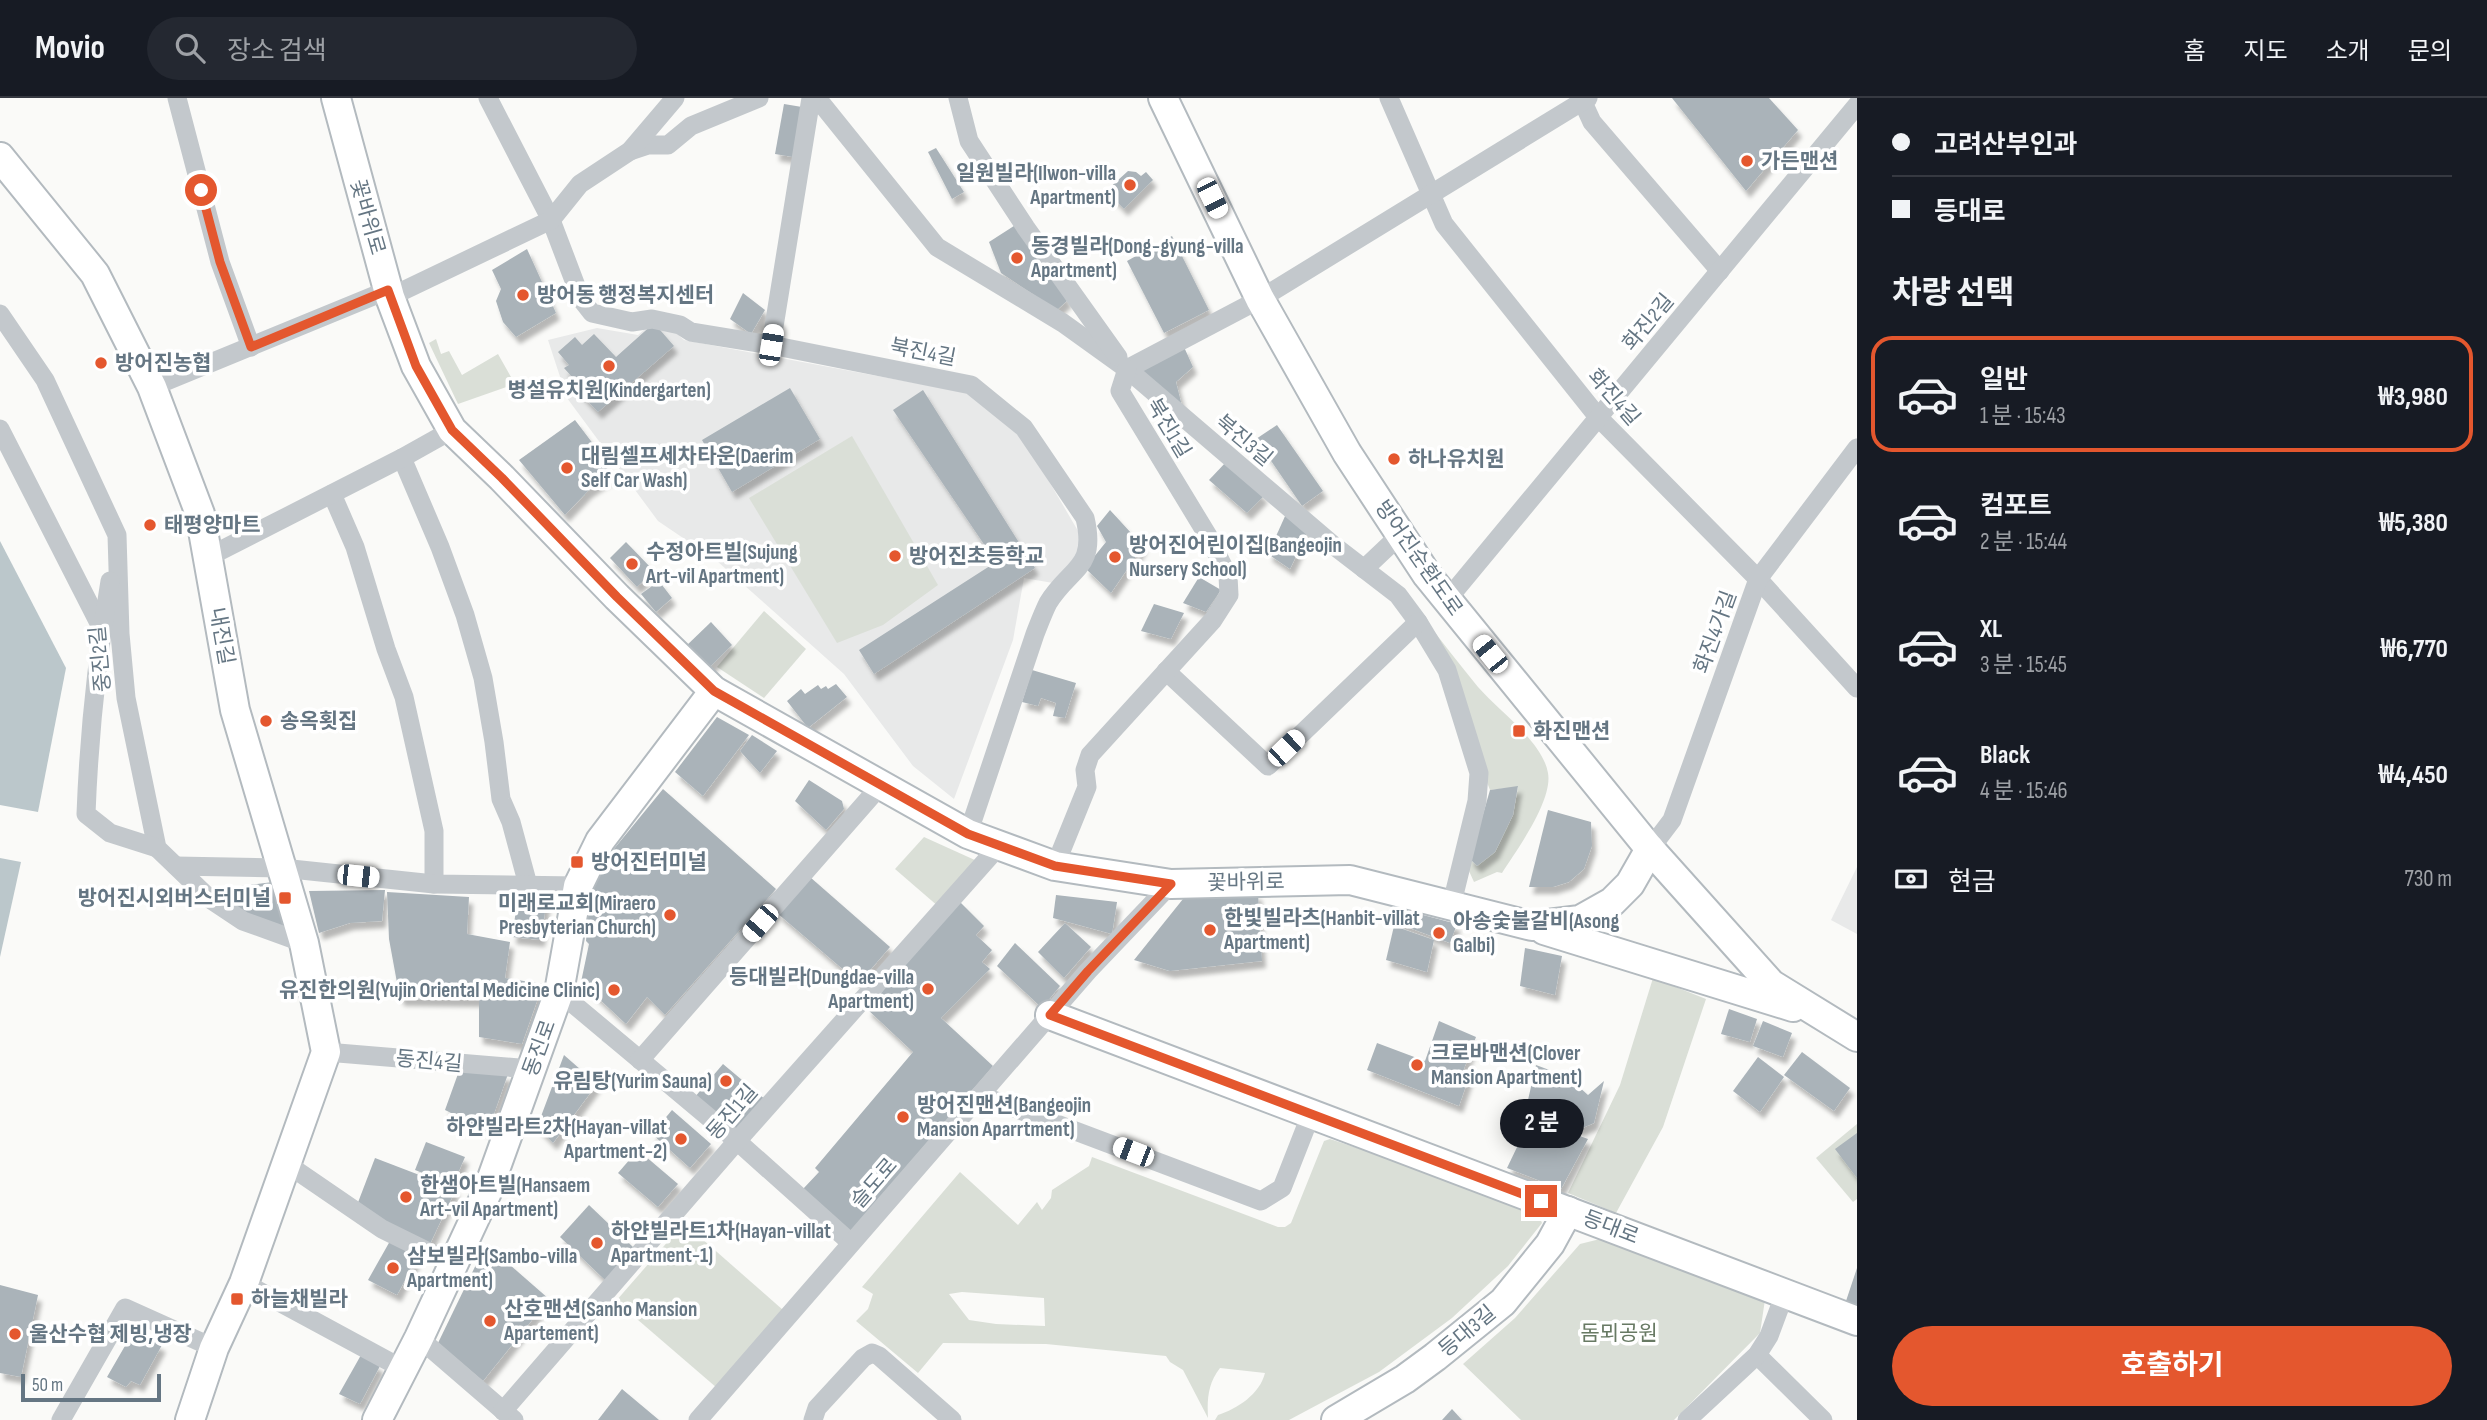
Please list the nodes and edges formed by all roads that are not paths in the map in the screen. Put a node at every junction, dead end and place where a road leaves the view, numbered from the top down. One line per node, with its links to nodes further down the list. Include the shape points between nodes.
1 (177, 98): 22 (street, via 220,262)
2 (336, 98): 18 (street, 꽃바위로)
3 (488, 98): 16 (street, 북진4길)
4 (674, 98): 13 (street)
5 (759, 98): 13 (street, via 691,126 668,145)
6 (811, 98): 21 (street)
7 (817, 98): 23 (street, 북진3길, via 937,247 1063,323)
8 (958, 98): 23 (street, via 969,141)
9 (1163, 98): 19 (street, 방어진순환도로)
10 (1389, 98): 15 (street, 화진4길)
11 (1584, 99): 15 (street); 17 (street, via 1592,121)
12 (1857, 105): 17 (street, 화진2길)
13 (630, 151): 16 (street, via 580,184)
14 (0, 157): 24 (street, 내진길, via 95,274)
15 (1432, 194): 19 (street); 25 (street, 화진4길, via 1444,224)
16 (551, 220): 18 (street); 21 (street, 북진4길, via 575,287 592,313 632,322 652,319 691,332)
17 (1720, 271): 25 (street, 화진2길)
18 (389, 294): 22 (street); 27 (street, 꽃바위로, via 416,366)
19 (1260, 299): 23 (street); 32 (street, 방어진순환도로, via 1347,453)
20 (0, 314): 31 (street, 중진2길, via 45,380)
21 (771, 345): 43 (street, 북진4길, via 971,385 1024,428 1085,517 1086,556 1048,604 1035,634)
22 (251, 347): 24 (street)
23 (1127, 369): 34 (street, 북진3길); 39 (street, 북진1길, via 1120,391 1228,576 1229,595 1213,620)
24 (152, 387): 33 (street, 내진길, via 200,514)
25 (1598, 417): 35 (street, 화진4길); 36 (street, 화진2길)
26 (0, 429): 38 (street)
27 (452, 430): 29 (street); 41 (street, 꽃바위로)
28 (1857, 448): 35 (street, 화진4가길)
29 (402, 458): 30 (street); 52 (street, via 465,615 483,678 501,799)
30 (332, 494): 33 (street); 50 (street, via 355,547 404,697 434,831)
31 (117, 535): 38 (street); 45 (street, 중진2길, via 127,698)
32 (1400, 535): 34 (street); 36 (street, 방어진순환도로)
33 (208, 557): 49 (street, 내진길, via 235,710)
34 (1364, 569): 37 (street, 북진3길, via 1398,595)
35 (1758, 579): 40 (street, 화진4길); 46 (street, 화진4가길, via 1672,820)
36 (1447, 600): 46 (street, 방어진순환도로)
37 (1418, 622): 39 (street, via 1268,766); 54 (street, 북진3길, via 1447,670 1479,773 1477,801)
38 (102, 629): 45 (street, via 86,814 110,833)
39 (1166, 671): 48 (street, 북진1길, via 1090,755 1085,770 1087,787)
40 (1857, 688)
41 (714, 691): 42 (street, 꽃바위로); 53 (street, 동진로, via 600,841)
42 (881, 785): 43 (street, 꽃바위로); 62 (street)
43 (968, 834): 44 (street, 꽃바위로)
44 (999, 846): 48 (street, 꽃바위로); 66 (street, 동진1길)
45 (157, 848): 47 (street)
46 (1650, 849): 55 (street, 꽃바위로, via 1630,884 1612,902 1580,920); 59 (street, 방어진순환도로, via 1771,984)
47 (176, 866): 49 (street); 56 (street, via 210,899 243,921)
48 (1055, 866): 51 (street, 꽃바위로)
49 (282, 868): 50 (street); 56 (street)
50 (435, 884): 52 (street)
51 (1171, 884): 54 (street, 꽃바위로, via 1350,880); 58 (street, 슬도로)
52 (528, 885): 53 (street)
53 (578, 886): 57 (street, 동진로)
54 (1451, 907): 55 (street, 꽃바위로)
55 (1532, 926): 59 (street, 꽃바위로)
56 (304, 943): 61 (street)
57 (559, 992): 62 (street); 63 (street, 동진로)
58 (1050, 1015): 64 (street, 슬도로); 65 (street, 등대로)
59 (1824, 1016): 60 (street, 방어진순환도로)
60 (1857, 1037)
61 (326, 1052): 63 (street, 동진4길); 67 (street)
62 (640, 1060): 66 (street)
63 (531, 1069): 70 (street, 동진로, via 487,1192)
64 (980, 1095): 65 (street, via 1261,1201 1283,1188); 69 (street, 슬도로)
65 (1311, 1114): 68 (street, 등대로)
66 (737, 1141): 69 (street); 78 (street, 동진1길)
67 (287, 1164): 70 (street, via 382,1229); 71 (street)
68 (1568, 1211): 72 (street, 등대로); 85 (street, 등대3길, via 1550,1244 1503,1301 1436,1357)
69 (851, 1243): 82 (street, 슬도로)
70 (453, 1264): 74 (street, 동진로)
71 (244, 1283): 75 (street); 77 (street)
72 (1785, 1293): 73 (street, 등대로); 76 (street)
73 (1857, 1321)
74 (419, 1338): 77 (street, 동진로); 78 (street)
75 (214, 1348): 79 (street, via 125,1308); 80 (street)
76 (1757, 1355): 86 (street); 87 (street)
77 (403, 1369): 81 (street, 동진로)
78 (509, 1416)
79 (61, 1420)
80 (190, 1420)
81 (377, 1420)
82 (698, 1420)
83 (813, 1420): 84 (street, via 817,1408 863,1357 872,1353)
84 (952, 1420)
85 (1336, 1420)
86 (1686, 1420)
87 (1823, 1420)

